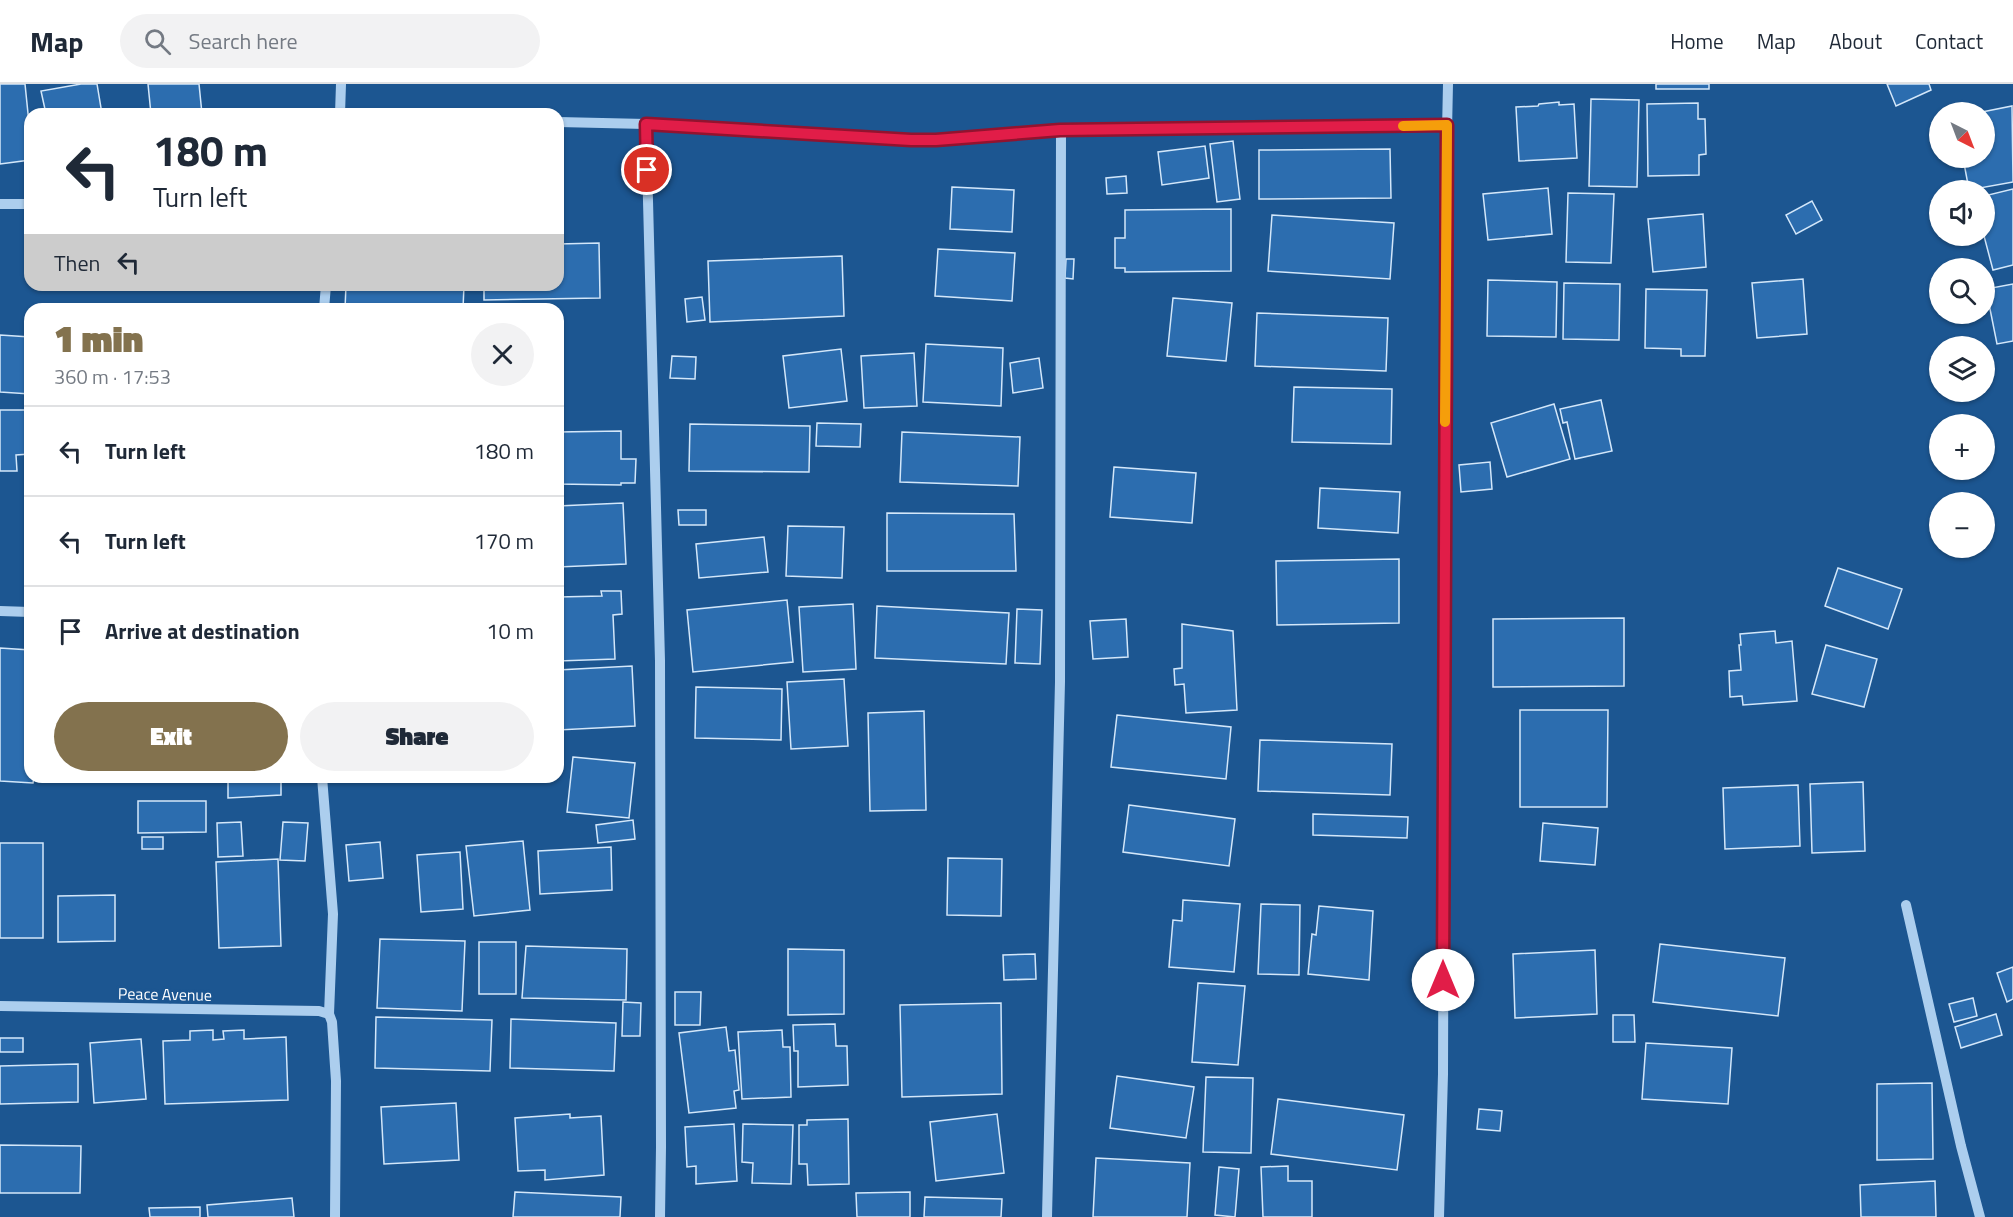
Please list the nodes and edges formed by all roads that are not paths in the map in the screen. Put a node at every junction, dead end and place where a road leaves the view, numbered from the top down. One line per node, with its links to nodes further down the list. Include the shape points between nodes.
1 (341, 84): 3 (street)
2 (1448, 84): 6 (street)
3 (340, 108)
4 (564, 122): 5 (street)
5 (646, 124): 7 (street, via 911,140); 17 (street, via 660,661)
6 (1447, 125): 7 (street); 19 (street)
7 (1060, 130): 18 (street, via 1060,682)
8 (0, 204): 9 (street)
9 (24, 204)
10 (0, 611): 11 (street)
11 (24, 612)
12 (322, 783): 15 (street, via 333,914)
13 (1906, 905): 20 (street)
14 (0, 1006): 15 (street, Peace Avenue)
15 (329, 1014): 16 (street, via 336,1081)
16 (335, 1217)
17 (660, 1217)
18 (1047, 1217)
19 (1439, 1217)
20 (1980, 1217)

